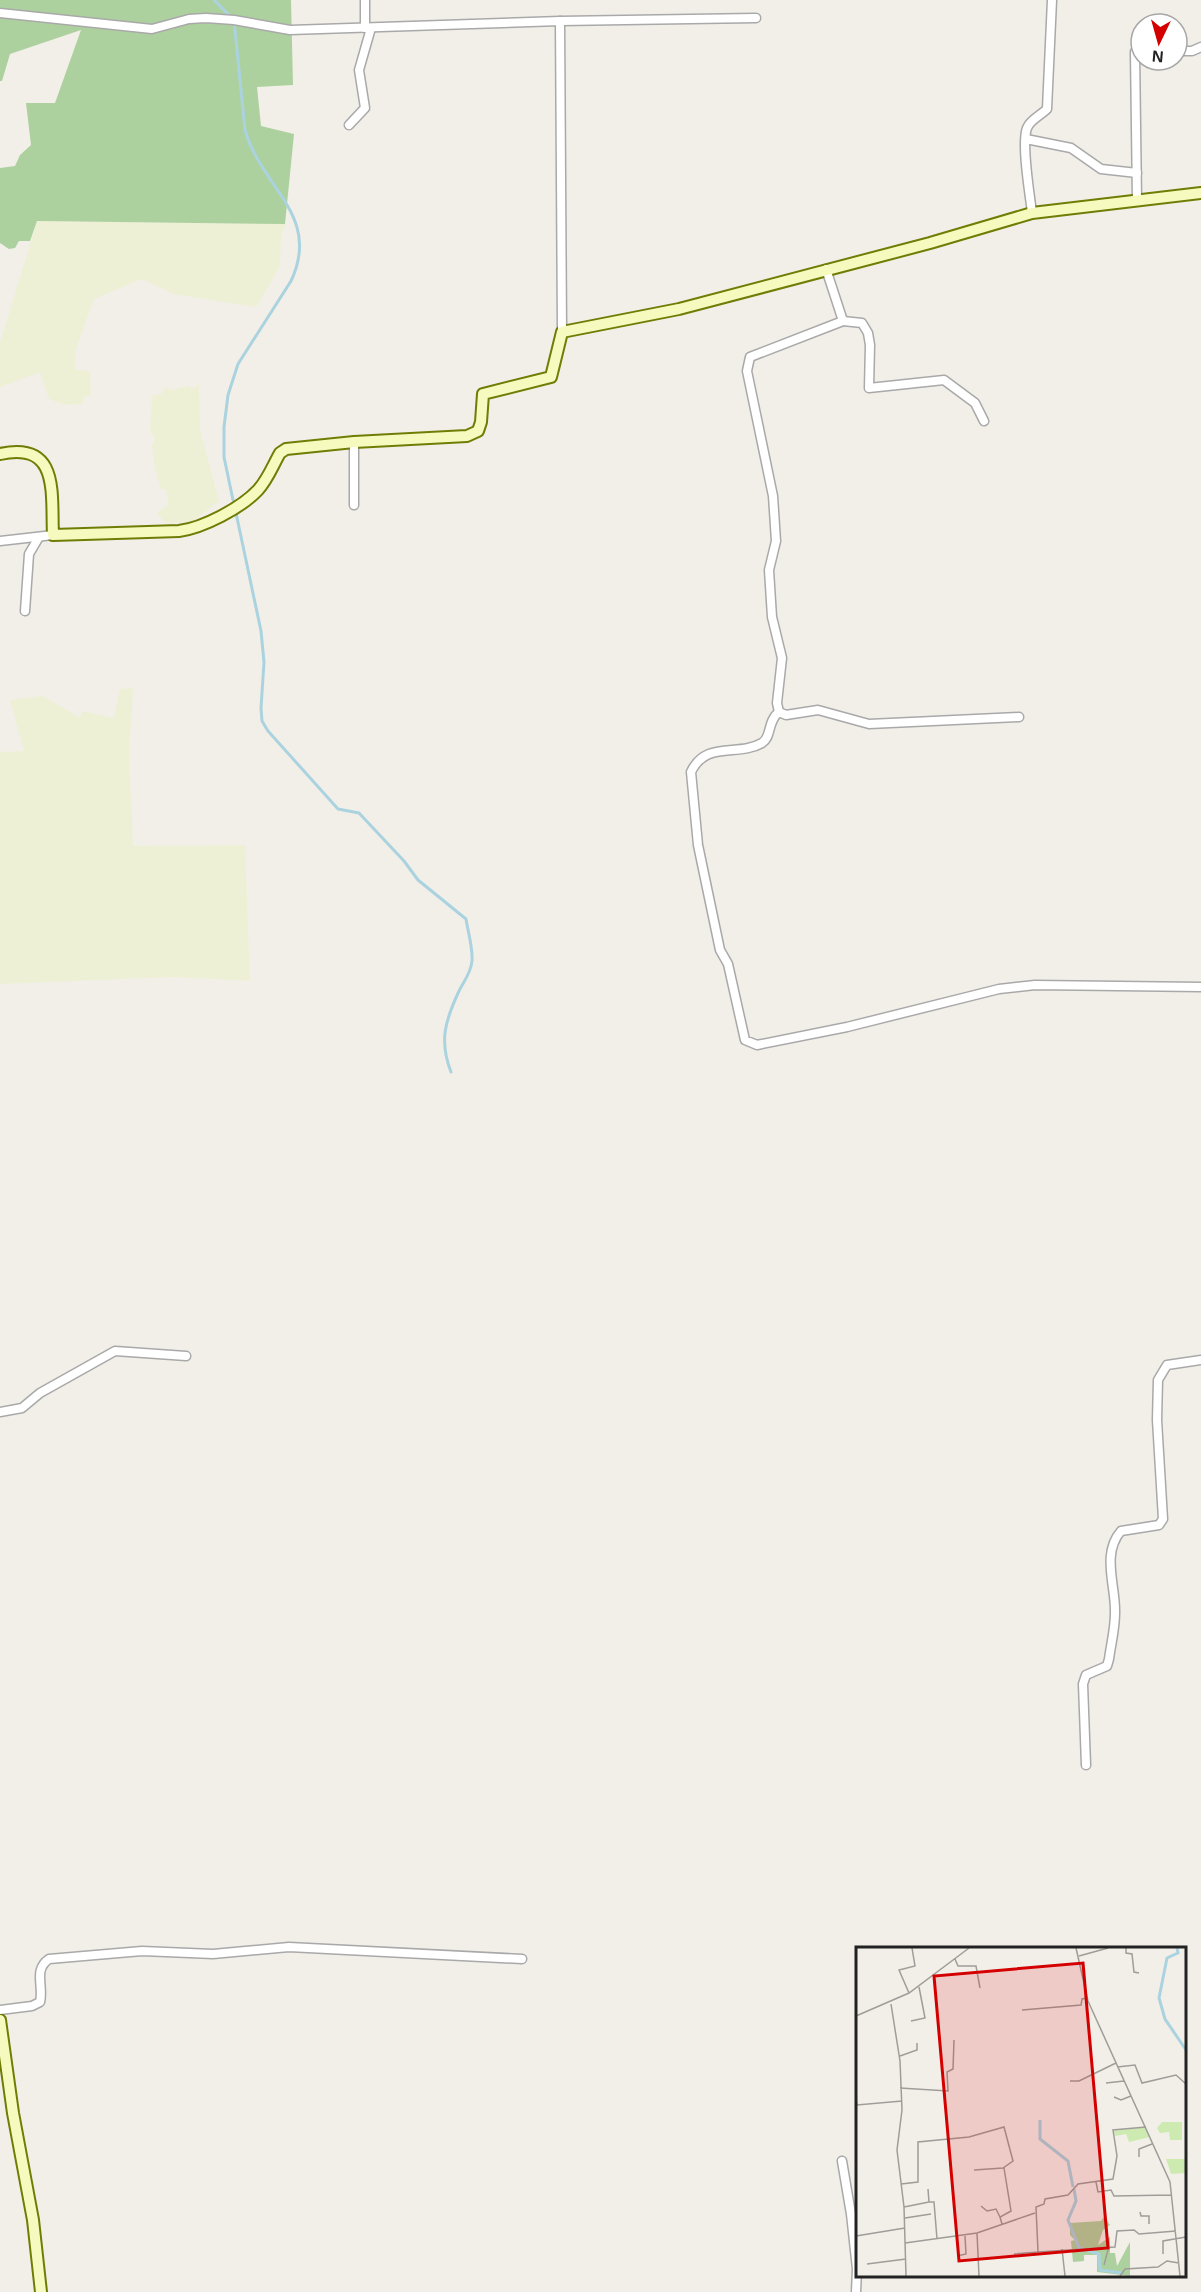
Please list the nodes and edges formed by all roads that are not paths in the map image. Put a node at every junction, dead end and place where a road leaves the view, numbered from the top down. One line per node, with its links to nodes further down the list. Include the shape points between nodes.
1 (365, 0): 6 (street)
2 (1052, 0): 9 (street, via 1047,109 1026,129)
3 (0, 14): 6 (street, via 152,29 206,18 290,30)
4 (756, 18): 5 (street)
5 (560, 21): 6 (street); 16 (street)
6 (368, 28): 8 (street, via 359,70 365,108)
7 (1135, 72): 10 (street)
8 (349, 125)
9 (1026, 139): 10 (street, via 1071,148 1101,169); 13 (street)
10 (1137, 173): 12 (street)
11 (1201, 194): 12 (street)
12 (1137, 201): 13 (street)
13 (1032, 213): 14 (street)
14 (826, 269): 15 (street); 16 (street, via 679,309)
15 (843, 321): 17 (street, via 862,323 868,333 869,388 944,380 975,403); 25 (street, via 750,357 747,363 773,496 776,541 769,570 772,617 782,658)
16 (562, 332): 18 (street, via 551,377 483,394 478,431 467,436)
17 (984, 421)
18 (354, 442): 20 (street); 21 (street, via 286,449 251,496 196,529)
19 (0, 454): 21 (street, via 20,450 32,453 46,466)
20 (354, 505)
21 (53, 535): 22 (street)
22 (39, 537): 23 (street); 24 (street, via 29,554)
23 (0, 541)
24 (25, 611)
25 (779, 712): 26 (street, via 786,716 818,710 869,724); 27 (street, via 771,720 767,739 761,744 715,751 694,764 691,772 698,845 720,950 728,964 746,1040 757,1045 848,1027 999,989 1035,985)
26 (1019, 717)
27 (1201, 987)
28 (186, 1356): 30 (street, via 115,1351 40,1393 22,1408)
29 (1201, 1360): 31 (street, via 1167,1365 1158,1380 1163,1519 1159,1525 1120,1531 1113,1540 1115,1612 1109,1659 1107,1666 1086,1675 1083,1684)
30 (0, 1412)
31 (1086, 1765)
32 (522, 1959): 33 (street, via 289,1947 213,1954 142,1951 49,1959 40,1970 40,2002)
33 (0, 2010)
34 (0, 2020): 38 (street)
35 (842, 2161): 36 (street)
36 (856, 2260)
37 (857, 2277): 39 (street)
38 (41, 2292)
39 (856, 2292)

